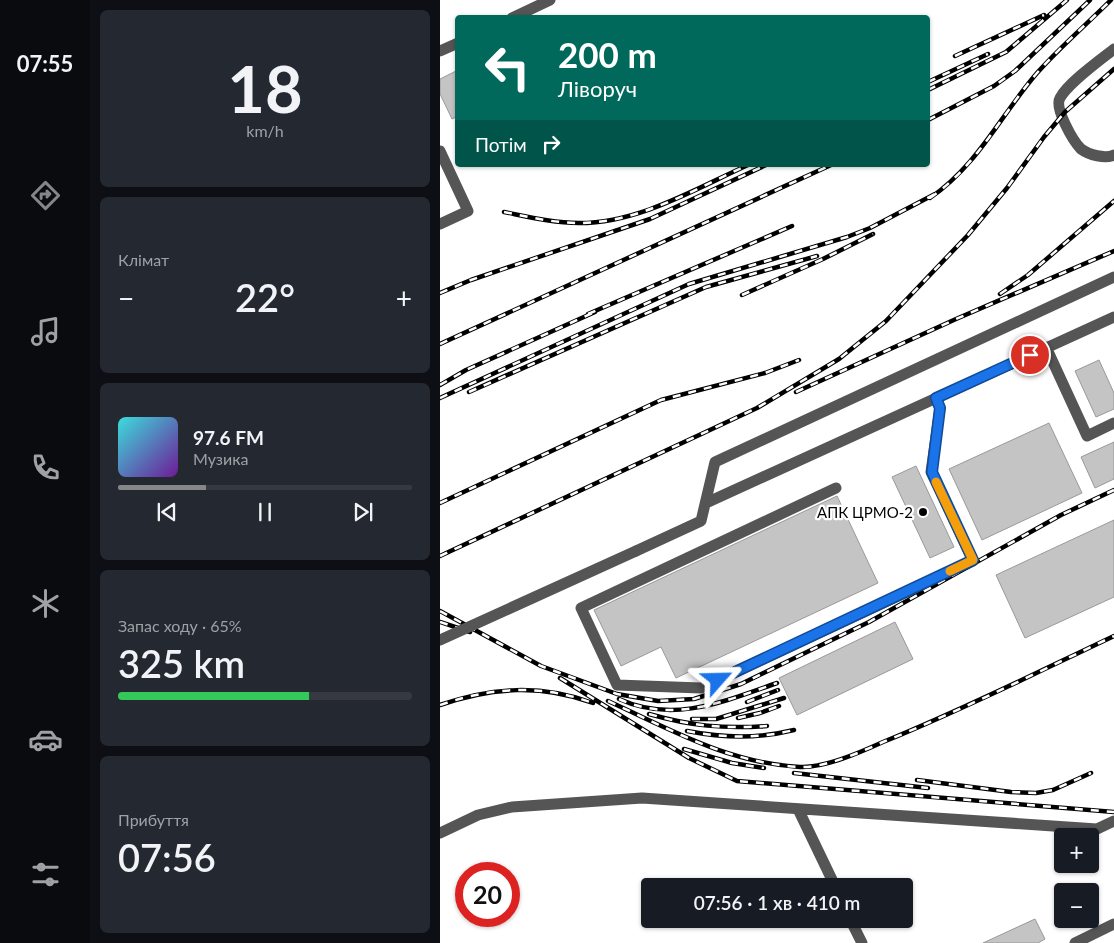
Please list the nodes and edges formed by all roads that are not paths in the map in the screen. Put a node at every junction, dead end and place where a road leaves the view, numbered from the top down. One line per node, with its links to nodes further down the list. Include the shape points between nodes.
1 (550, 0): 2 (lane)
2 (518, 15)
3 (455, 44): 5 (lane)
4 (1114, 48): 7 (lane, via 1067,89 1059,98 1058,106 1061,117 1081,149 1101,157)
5 (440, 51)
6 (440, 151): 8 (lane, via 468,211)
7 (1114, 155)
8 (440, 224)
9 (1114, 277): 15 (lane, via 715,462)
10 (1114, 316): 11 (lane)
11 (1046, 347): 12 (lane); 13 (lane, via 1087,436)
12 (936, 398): 14 (lane, via 940,408 932,472 973,560 701,688 617,685 581,608); 15 (lane)
13 (1114, 423)
14 (836, 488)
15 (706, 503): 16 (lane, bridge, via 701,521)
16 (440, 640)
17 (798, 809): 18 (lane, via 1097,829); 19 (lane, via 632,798 512,807 478,815); 20 (lane)
18 (1114, 821)
19 (440, 833)
20 (831, 878)
21 (1114, 924): 24 (lane)
22 (854, 928): 23 (lane)
23 (862, 943)
24 (1075, 943)

